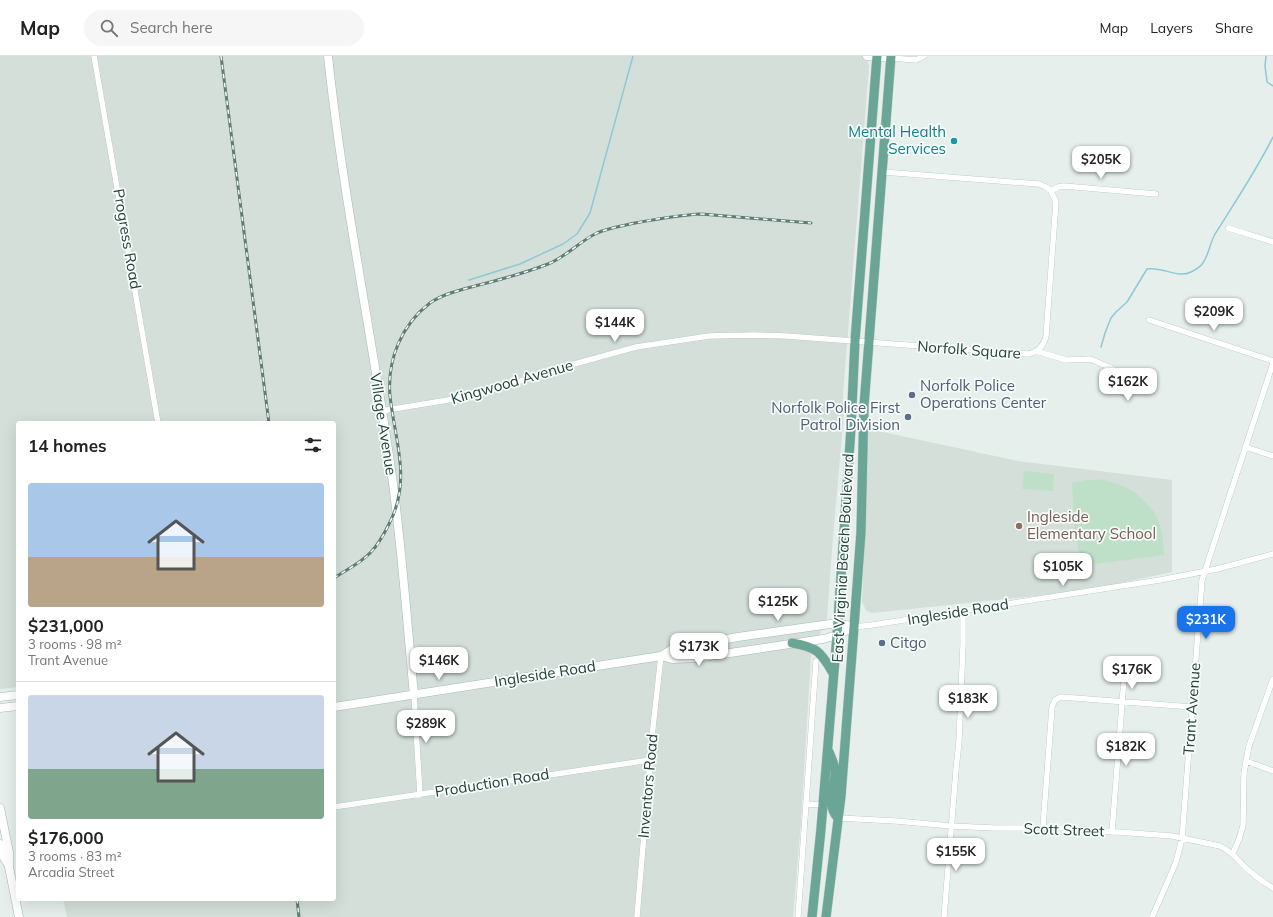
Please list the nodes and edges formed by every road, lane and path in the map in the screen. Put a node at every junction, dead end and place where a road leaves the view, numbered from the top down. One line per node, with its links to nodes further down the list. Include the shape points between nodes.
1 (94, 56): 19 (street, Progress Road)
2 (328, 56): 18 (street, Village Avenue, via 346,193)
3 (867, 56): 4 (street)
4 (877, 56): 6 (street); 13 (main road, East Virginia Beach Boulevard)
5 (924, 56): 6 (street, via 916,60)
6 (891, 57): 7 (main road, East Virginia Beach Boulevard)
7 (883, 172): 8 (street, via 1039,184); 14 (main road, East Virginia Beach Boulevard)
8 (1051, 191): 9 (street, via 1064,186); 15 (street, Norfolk Square, via 1056,202 1046,336)
9 (1156, 194)
10 (1228, 228): 11 (street)
11 (1273, 242)
12 (1149, 320): 16 (street)
13 (855, 341): 14 (street, Norfolk Square); 18 (street, Kingwood Avenue, via 754,335 674,340 636,347 474,395); 25 (main road, East Virginia Beach Boulevard)
14 (870, 343): 15 (street, Norfolk Square, via 1020,354); 26 (main road, East Virginia Beach Boulevard, via 864,406 861,532)
15 (1036, 351): 17 (street, via 1066,360 1090,359)
16 (1273, 362): 20 (street, Trant Avenue)
17 (1121, 374)
18 (381, 411): 35 (street, Village Avenue, via 400,542)
19 (158, 421)
20 (1245, 447): 21 (street); 23 (street, Trant Avenue)
21 (1273, 456)
22 (1273, 554): 23 (street, Ingleside Road)
23 (1204, 572): 24 (street, Ingleside Road); 40 (street, Trant Avenue)
24 (963, 611): 26 (street, Ingleside Road); 52 (street, via 959,742)
25 (837, 623): 26 (street, Ingleside Road); 27 (main road, East Virginia Beach Boulevard); 29 (street, Ingleside Road, via 672,649)
26 (854, 627): 27 (street, Ingleside Road); 51 (main road, East Virginia Beach Boulevard)
27 (837, 635): 28 (street, Ingleside Road); 31 (main road, East Virginia Beach Boulevard)
28 (792, 643): 29 (street, Ingleside Road, via 696,658 672,659); 31 (main road, via 807,645 814,649 824,658)
29 (661, 656): 35 (street, Ingleside Road); 43 (street, Inventors Road)
30 (816, 661): 47 (street, East Virginia Beach Boulevard)
31 (833, 673): 42 (main road, East Virginia Beach Boulevard)
32 (1124, 678): 37 (street)
33 (1273, 679): 44 (street)
34 (16, 695): 36 (street)
35 (414, 695): 39 (street, Ingleside Road); 46 (street, Village Avenue)
36 (0, 697)
37 (1123, 701): 40 (street); 53 (street, via 1061,696 1055,700 1052,707); 55 (street)
38 (16, 706): 41 (street)
39 (336, 707)
40 (1192, 707): 56 (street, Trant Avenue)
41 (0, 708)
42 (828, 748): 48 (main road, East Virginia Beach Boulevard); 51 (main road, via 835,770 831,805)
43 (650, 760): 46 (street, Production Road); 62 (street, Inventors Road)
44 (1246, 760): 45 (street); 58 (street, via 1243,826)
45 (1273, 771)
46 (420, 795): 49 (street, Production Road)
47 (806, 804): 48 (street); 63 (street, East Virginia Beach Boulevard)
48 (823, 805): 54 (main road, East Virginia Beach Boulevard)
49 (336, 807)
50 (0, 808): 59 (street, via 9,852)
51 (838, 818): 52 (street, Scott Street, via 896,820); 54 (main road); 65 (main road, East Virginia Beach Boulevard)
52 (951, 826): 53 (street, Scott Street); 66 (street)
53 (1043, 827): 55 (street, Scott Street)
54 (821, 832): 64 (main road, East Virginia Beach Boulevard)
55 (1112, 832): 56 (street, Scott Street)
56 (1182, 838): 58 (street, Scott Street, via 1220,846); 67 (street, Trant Avenue, via 1171,875)
57 (0, 844): 59 (street)
58 (1233, 853): 60 (street, Scott Street, via 1252,873)
59 (9, 866): 61 (street)
60 (1273, 888)
61 (19, 917)
62 (637, 917)
63 (798, 917)
64 (812, 917)
65 (826, 917)
66 (944, 917)
67 (1152, 917)

